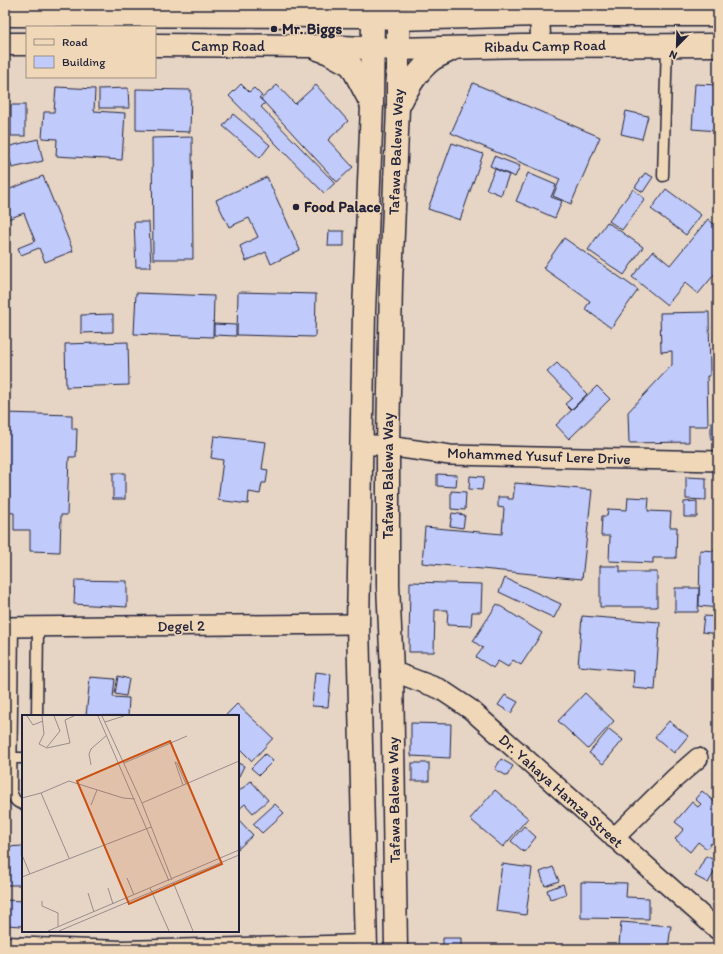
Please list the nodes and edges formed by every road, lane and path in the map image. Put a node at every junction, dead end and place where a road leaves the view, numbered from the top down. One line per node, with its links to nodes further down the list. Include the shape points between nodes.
1 (539, 10): 2 (main road, Camp Road); 4 (main road, Camp Road); 11 (street)
2 (385, 11): 3 (main road, Camp Road); 12 (main road, Tafawa Balewa Way); 14 (main road, Tafawa Balewa Way)
3 (5, 15)
4 (718, 15)
5 (5, 44): 6 (main road)
6 (26, 44)
7 (156, 45): 10 (main road, Camp Road)
8 (667, 45): 9 (main road, Ribadu Camp Road); 11 (main road, Ribadu Camp Road); 17 (lane)
9 (718, 45)
10 (310, 46): 12 (main road, Camp Road); 15 (main road, via 351,65)
11 (541, 46): 13 (main road, Ribadu Camp Road)
12 (373, 48): 14 (main road, Ribadu Camp Road); 15 (main road, Tafawa Balewa Way)
13 (456, 48): 14 (main road, Ribadu Camp Road); 16 (main road, via 433,59 422,68)
14 (398, 50): 16 (main road, Tafawa Balewa Way)
15 (372, 105): 18 (main road, Tafawa Balewa Way)
16 (398, 107): 19 (main road, Tafawa Balewa Way)
17 (663, 176)
18 (361, 444): 19 (street, Mohammed Yusuf Lere Drive); 21 (main road, Tafawa Balewa Way)
19 (388, 446): 20 (street, Mohammed Yusuf Lere Drive, via 450,455); 24 (main road, Tafawa Balewa Way, via 388,585)
20 (718, 461)
21 (358, 624): 23 (street, Degel 2); 33 (main road, Tafawa Balewa Way)
22 (9, 627): 23 (street, Degel 2); 26 (lane)
23 (38, 627): 25 (lane)
24 (392, 671): 30 (street, Dr. Yahaya Hamza Street, via 440,689 470,709); 36 (main road, Tafawa Balewa Way)
25 (37, 715)
26 (12, 758): 27 (lane); 29 (lane, via 11,790 13,798)
27 (22, 758)
28 (698, 758): 30 (street)
29 (22, 804)
30 (614, 838): 31 (street, Dr. Yahaya Hamza Street)
31 (718, 930)
32 (5, 942): 34 (lane)
33 (366, 945): 35 (lane)
34 (28, 946): 35 (lane)
35 (122, 948)
36 (396, 949)

